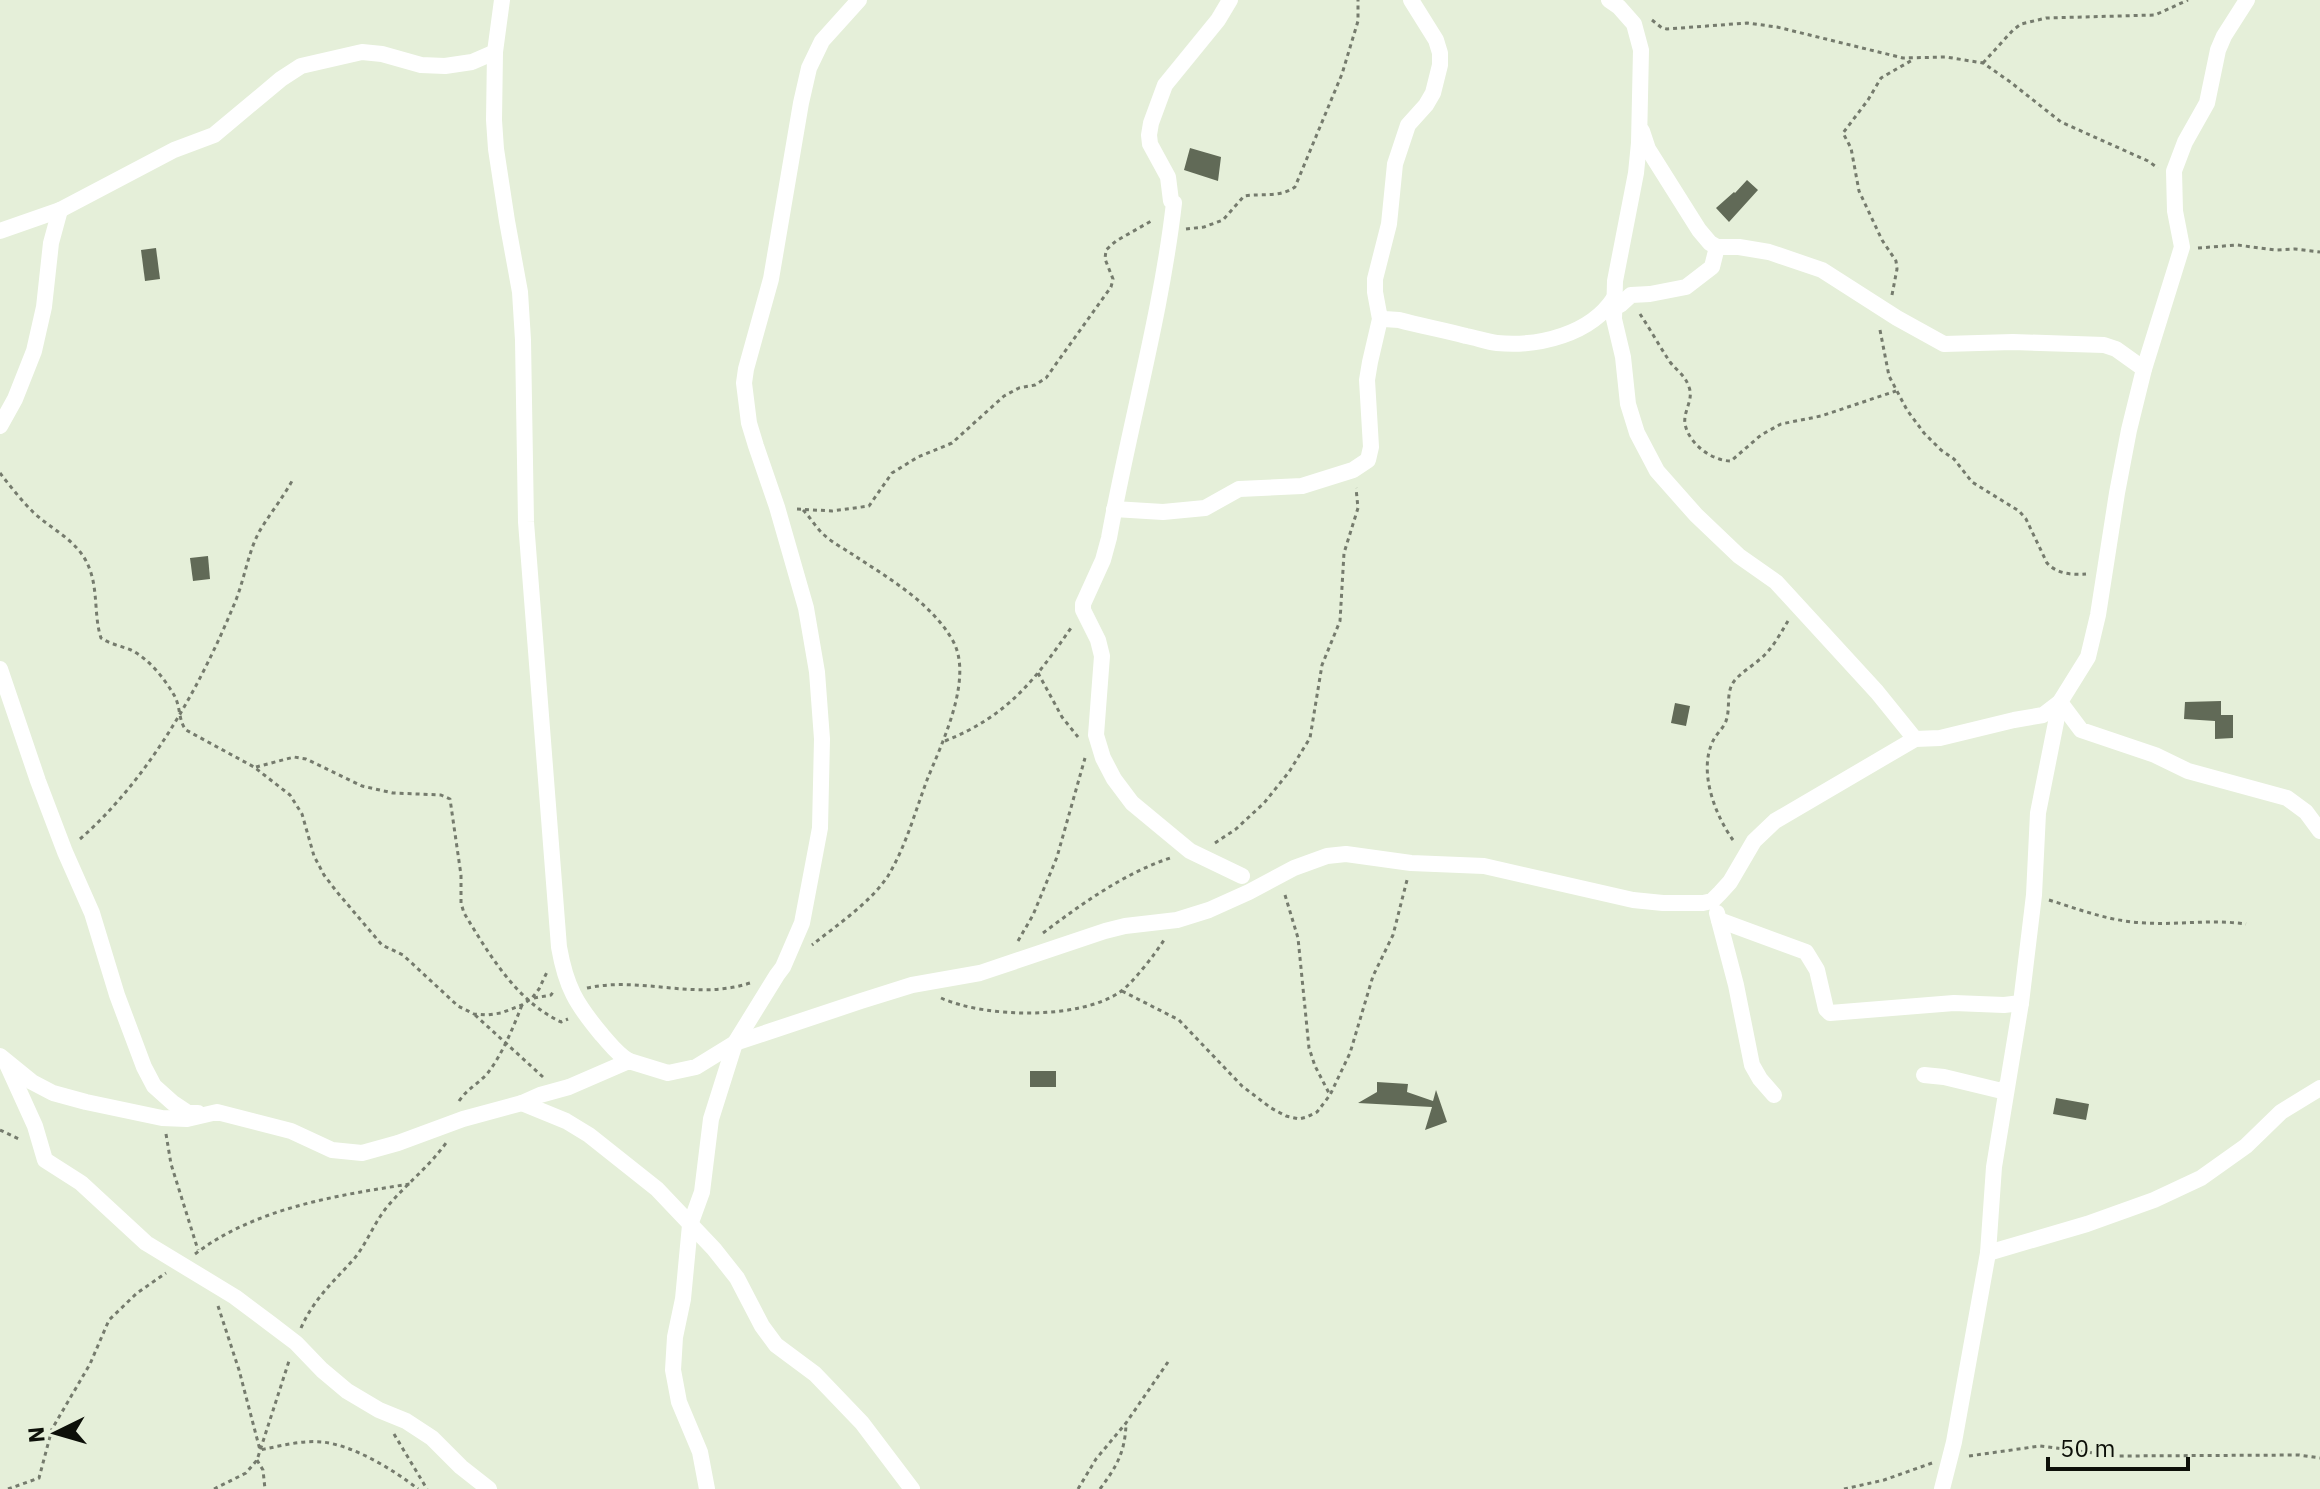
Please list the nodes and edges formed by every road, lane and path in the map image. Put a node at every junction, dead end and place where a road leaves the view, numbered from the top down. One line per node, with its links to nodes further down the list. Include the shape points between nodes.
1 (502, 0): 10 (street)
2 (859, 0): 32 (street, via 822,41 809,68 771,279 746,369 749,423)
3 (1230, 0): 15 (street, via 1165,85 1149,129)
4 (1358, 0): 18 (path, via 1358,21 1342,74 1295,187 1275,196 1244,196 1223,220)
5 (1411, 0): 24 (street, via 1436,40 1440,65 1433,93 1408,125 1397,153 1389,224 1375,279)
6 (1609, 0): 13 (street, via 1629,18 1640,40)
7 (2188, 0): 12 (path, via 2155,15 2046,18 2021,24)
8 (2247, 0): 14 (street, via 2218,50 2207,103)
9 (1648, 15): 11 (path, via 1667,29 1747,23)
10 (495, 52): 16 (street, via 445,66 371,52 311,62 293,70 214,135 174,150); 60 (street, via 496,149 520,292 526,522)
11 (1917, 57): 12 (path); 25 (path, via 1881,78 1843,133 1859,191 1896,261 1892,297)
12 (1983, 63): 14 (path, via 2061,122 2148,161 2169,176)
13 (1639, 125): 19 (street, via 1648,149 1699,230); 22 (street, via 1624,226)
14 (2174, 171): 20 (street)
15 (1174, 203): 18 (street); 34 (path, via 1106,250 1111,287 1046,378 1004,396 952,443 892,473 869,506)
16 (60, 210): 17 (street); 28 (street, via 34,351)
17 (0, 231)
18 (1171, 231): 33 (street)
19 (1717, 247): 22 (street, via 1712,267 1686,287); 23 (street, via 1769,252 1822,270)
20 (2182, 247): 21 (path); 26 (street)
21 (2320, 252)
22 (1623, 297): 24 (street, via 1573,333 1521,342 1495,343); 27 (path, via 1683,374 1690,387 1686,426 1715,459 1731,461 1781,424); 36 (street, via 1615,328 1628,404 1657,471 1696,515)
23 (1874, 303): 25 (street); 27 (path)
24 (1380, 316): 29 (street, via 1367,380 1371,447 1368,460)
25 (1897, 318): 26 (street, via 1944,344 2104,345)
26 (2144, 369): 35 (street)
27 (1896, 391): 35 (path, via 1924,433 1972,482 2019,511 2052,568 2077,575)
28 (0, 426)
29 (1353, 470): 33 (street, via 1302,486 1239,489 1205,508); 49 (path, via 1358,508 1344,553 1340,621 1322,665 1310,738 1289,772 1236,829 1212,845)
30 (0, 473): 41 (path, via 34,513 81,552 90,568 101,638 139,655 165,682)
31 (292, 481): 41 (path, via 258,534 224,630)
32 (777, 507): 34 (path); 63 (street, via 806,608 822,739 820,828 802,923)
33 (1114, 509): 37 (street, via 1103,560)
34 (803, 510): 44 (path, via 824,535 913,595 954,642 959,679)
35 (2106, 572): 40 (street, via 2088,657)
36 (1797, 606): 43 (street); 48 (path, via 1761,659 1732,684 1727,717 1710,751 1716,809 1732,839 1741,850)
37 (1083, 610): 39 (path); 49 (street, via 1102,656 1095,716 1103,758 1132,803)
38 (0, 669): 50 (street)
39 (1038, 673): 42 (path); 44 (path, via 1011,703)
40 (2060, 702): 43 (street, via 2043,715); 47 (street, via 2081,730 2188,771 2287,798 2302,807); 54 (street, via 2038,813)
41 (180, 711): 46 (path, via 186,730); 50 (path, via 138,778)
42 (1079, 738)
43 (1915, 739): 48 (street, via 1775,821)
44 (945, 741): 61 (path, via 887,878)
45 (1088, 748): 62 (path, via 1057,857)
46 (254, 767): 67 (path, via 294,757 375,790 450,799 461,906); 71 (path, via 290,795 324,875 382,945 400,952 458,1006)
47 (2320, 831)
48 (1748, 849): 55 (street)
49 (1190, 851): 52 (street); 59 (path, via 1143,867)
50 (65, 852): 78 (street)
51 (1411, 863): 53 (street, via 1346,854 1310,861); 55 (street, via 1484,866 1633,900); 81 (path, via 1393,935)
52 (1242, 876)
53 (1278, 877): 56 (street); 81 (path, via 1298,938 1309,1048)
54 (2034, 895): 58 (path, via 2112,920); 68 (street)
55 (1712, 901): 57 (street)
56 (1177, 920): 65 (street, via 1125,926 980,973); 66 (path)
57 (1719, 920): 68 (street, via 1806,952 1830,1013); 82 (street, via 1752,1065)
58 (2246, 924)
59 (1043, 933)
60 (559, 947): 64 (street); 67 (path)
61 (807, 949)
62 (1012, 950)
63 (777, 975): 64 (path, via 689,991 637,984 577,990); 73 (street)
64 (566, 977): 67 (path, via 551,995); 70 (street)
65 (912, 985): 66 (path, via 958,1006 996,1013 1072,1009); 73 (street)
66 (1122, 991): 81 (path, via 1179,1020 1242,1086 1286,1116 1307,1117)
67 (529, 1000): 69 (path); 70 (path, via 561,1022)
68 (2021, 1003): 77 (street)
69 (522, 1005): 71 (path); 72 (path)
70 (582, 1012): 75 (street)
71 (474, 1014): 72 (path)
72 (505, 1043): 79 (path, via 545,1078); 83 (path, via 486,1076)
73 (735, 1043): 75 (street, via 696,1067 668,1073); 89 (street, via 711,1119 702,1192)
74 (3, 1058): 86 (street, via 53,1093); 92 (street, via 45,1160)
75 (629, 1061): 79 (street)
76 (1924, 1075): 77 (street, via 2002,1091)
77 (2007, 1085): 91 (street)
78 (154, 1086): 85 (street, via 188,1113); 86 (street, via 153,1105)
79 (569, 1087): 84 (street)
80 (2320, 1088): 91 (street, via 2281,1112 2201,1178 2087,1224)
81 (1330, 1095)
82 (1774, 1095)
83 (459, 1101)
84 (522, 1103): 87 (street); 89 (street, via 589,1135 657,1189)
85 (217, 1112): 86 (street); 87 (street, via 267,1123 332,1150 362,1153)
86 (162, 1118): 90 (path)
87 (463, 1119): 88 (path)
88 (410, 1184): 90 (path, via 307,1203 231,1232); 94 (path, via 318,1299)
89 (690, 1225): 108 (street, via 673,1370); 109 (street, via 737,1278 776,1345 854,1413)
90 (198, 1252): 92 (path); 93 (path)
91 (1988, 1253): 99 (street)
92 (180, 1265): 93 (street); 102 (path, via 137,1293 109,1320 52,1429 39,1478)
93 (211, 1283): 94 (street); 98 (path)
94 (296, 1343): 96 (street, via 347,1391); 98 (path)
95 (1168, 1362): 97 (path)
96 (379, 1410): 106 (path); 107 (street, via 432,1438)
97 (1126, 1423): 110 (path); 111 (path, via 1122,1455)
98 (260, 1450): 101 (path); 105 (path, via 324,1442 352,1450)
99 (1952, 1450): 100 (path, via 2008,1452 2040,1446 2118,1456); 112 (path, via 1940,1460); 113 (street)
100 (2320, 1458)
101 (257, 1460): 103 (path, via 246,1473); 104 (path)
102 (8, 1489)
103 (214, 1489)
104 (265, 1489)
105 (418, 1489)
106 (427, 1489)
107 (489, 1489)
108 (707, 1489)
109 (912, 1489)
110 (1078, 1489)
111 (1100, 1489)
112 (1844, 1489)
113 (1942, 1489)

